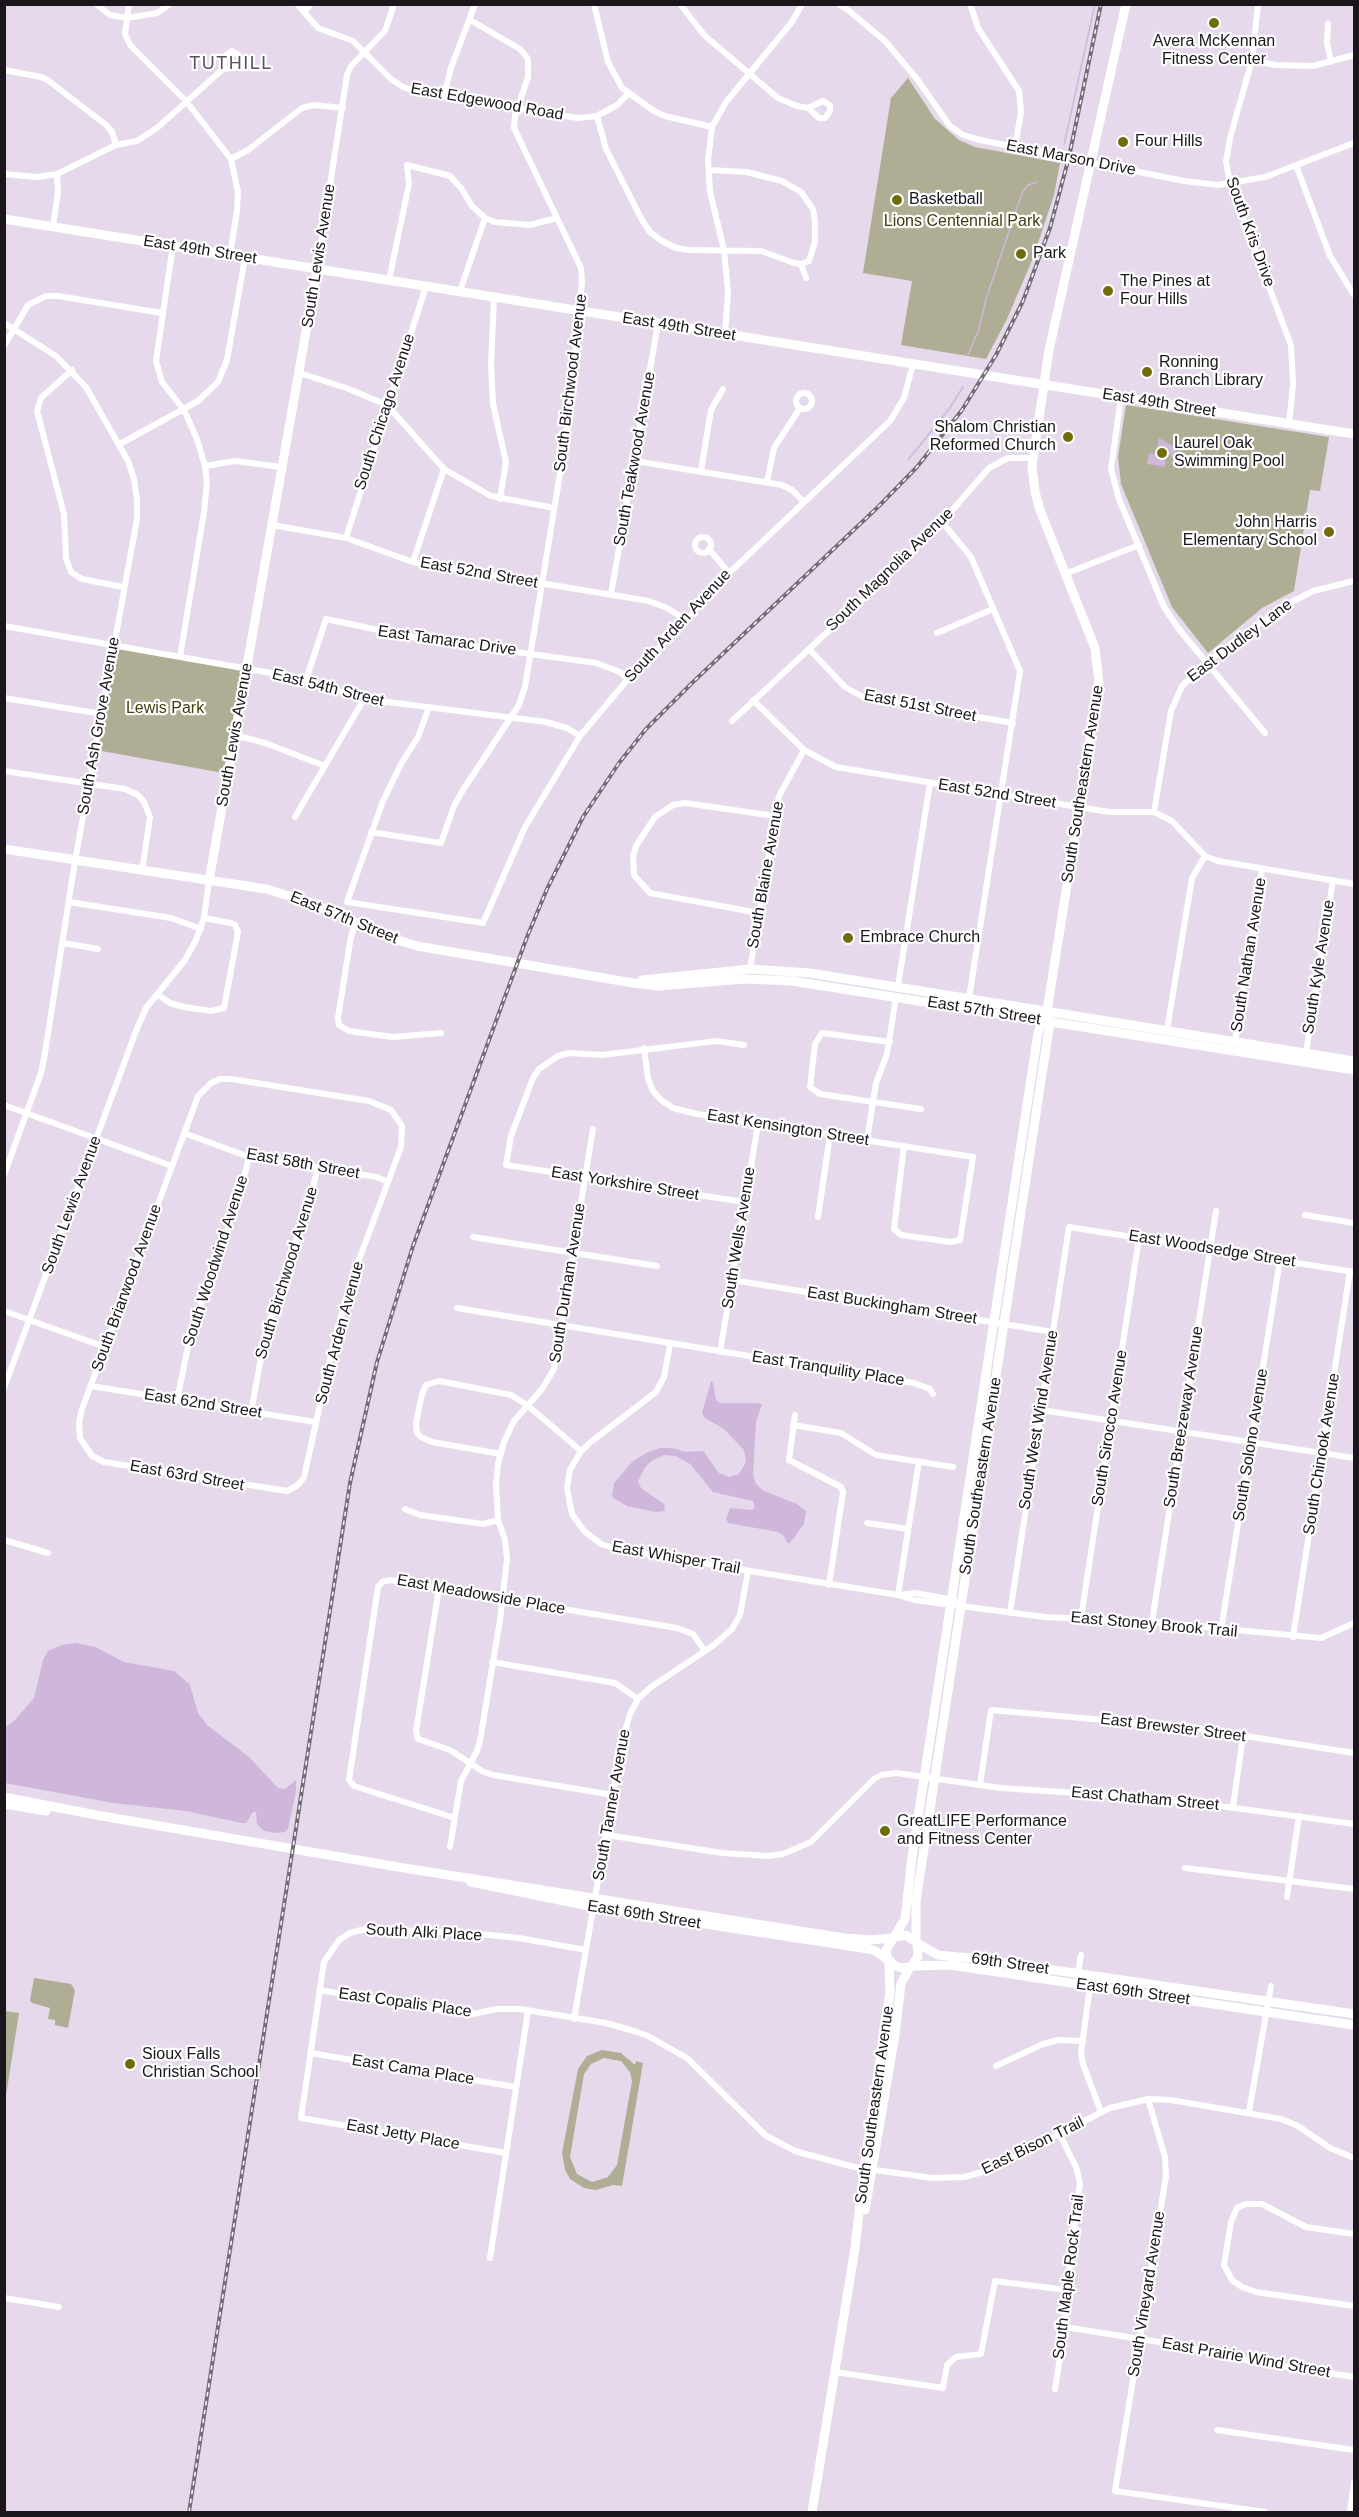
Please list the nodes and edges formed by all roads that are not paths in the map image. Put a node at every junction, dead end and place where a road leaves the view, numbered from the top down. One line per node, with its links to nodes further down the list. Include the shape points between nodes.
1 (96, 4): 16 (street, via 110,15)
2 (129, 4): 16 (street)
3 (170, 4): 16 (street, via 157,13)
4 (297, 4): 15 (street, East Edgewood Road)
5 (311, 4): 15 (street)
6 (394, 4): 19 (street, South Lewis Avenue, via 385,31)
7 (475, 4): 17 (street)
8 (594, 4): 26 (street, via 608,62)
9 (680, 4): 25 (street, via 704,35)
10 (802, 4): 25 (street)
11 (838, 4): 36 (street, East Marson Drive, via 885,41 950,126 973,138)
12 (970, 4): 36 (street, via 978,28 1019,91 1021,112)
13 (1125, 4): 38 (main road, South Southeastern Avenue)
14 (1258, 4): 21 (street, South Kris Drive)
15 (304, 12): 19 (street, East Edgewood Road, via 318,28 345,36)
16 (127, 18): 28 (street, via 125,34 129,45)
17 (470, 20): 27 (street); 31 (street, South Birchwood Avenue, via 525,54 529,68)
18 (1328, 24): 22 (street)
19 (366, 52): 27 (street, East Edgewood Road, via 403,87); 29 (street, South Lewis Avenue, via 348,71)
20 (1354, 55): 22 (street)
21 (1252, 60): 22 (street, via 1295,66); 43 (street, South Kris Drive, via 1227,151)
22 (1331, 62)
23 (223, 69): 28 (street)
24 (4, 70): 35 (street, via 50,81 106,125)
25 (750, 74): 30 (street, via 778,98); 33 (street, via 726,102)
26 (629, 93): 32 (street); 33 (street, via 665,116)
27 (444, 96): 31 (street, East Edgewood Road)
28 (186, 101): 35 (street, via 145,137); 37 (street)
29 (343, 108): 37 (street, via 302,108); 53 (street, South Lewis Avenue)
30 (808, 108)
31 (517, 109): 32 (street, East Edgewood Road, via 571,117); 45 (street, South Birchwood Avenue, via 516,135)
32 (597, 116): 49 (street, via 606,150 650,232 676,248)
33 (712, 127): 40 (street)
34 (1354, 143): 39 (street, East Marson Drive)
35 (116, 145): 42 (street)
36 (1015, 147): 38 (street, East Marson Drive)
37 (231, 159): 50 (street, via 238,192)
38 (1092, 162): 43 (street, East Marson Drive, via 1184,181); 70 (main road, South Southeastern Avenue)
39 (1296, 165): 43 (street, East Marson Drive); 58 (street, via 1330,256)
40 (709, 170): 49 (street, via 710,192); 52 (street, via 746,172 783,181 801,192 813,209 815,233 812,257)
41 (4, 174): 42 (street)
42 (57, 174): 47 (street)
43 (1230, 184): 76 (street, South Kris Drive, via 1291,345)
44 (485, 218): 45 (street, via 530,225); 55 (street, via 450,176 406,165 409,184); 57 (street)
45 (557, 218): 60 (street, South Birchwood Avenue, via 581,268)
46 (4, 219): 47 (main road, East 49th Street)
47 (53, 226): 48 (main road, East 49th Street)
48 (173, 245): 50 (main road, East 49th Street); 61 (street)
49 (724, 250): 52 (street, via 760,251); 65 (street, via 728,292)
50 (230, 255): 51 (main road, East 49th Street)
51 (245, 258): 53 (main road, East 49th Street); 75 (street, via 225,368 212,390)
52 (801, 264): 54 (street)
53 (317, 269): 55 (main road, East 49th Street); 69 (main road, South Lewis Avenue)
54 (806, 278)
55 (389, 280): 56 (main road, East 49th Street)
56 (426, 286): 57 (main road, East 49th Street); 73 (street, South Chicago Avenue)
57 (459, 291): 59 (main road, East 49th Street)
58 (1354, 295)
59 (494, 297): 60 (main road, East 49th Street); 86 (street, via 492,396 506,462)
60 (578, 310): 63 (main road, East 49th Street); 88 (street, South Birchwood Avenue, via 569,423)
61 (162, 313): 64 (street, via 46,296 28,305); 75 (street, via 157,369)
62 (4, 323): 64 (street, South Ash Grove Avenue)
63 (658, 324): 65 (main road, East 49th Street); 80 (street, South Teakwood Avenue)
64 (13, 329): 66 (street); 68 (street, South Ash Grove Avenue, via 43,346)
65 (725, 335): 67 (main road, East 49th Street)
66 (4, 346)
67 (913, 364): 70 (main road, East 49th Street); 87 (street, South Arden Avenue, via 904,398 890,421)
68 (72, 370): 78 (street, South Ash Grove Avenue); 99 (street, via 40,398 37,411 64,514 66,558 72,573 82,579)
69 (300, 373): 73 (street); 82 (main road, South Lewis Avenue)
70 (1043, 384): 72 (main road, East 49th Street); 79 (main road, South Southeastern Avenue)
71 (723, 388): 84 (street, via 711,410)
72 (1120, 397): 76 (main road, East 49th Street); 92 (street, via 1111,470)
73 (387, 405): 83 (street); 91 (street, South Chicago Avenue)
74 (800, 408): 85 (street, via 774,448)
75 (184, 410): 78 (street); 81 (street)
76 (1289, 424): 77 (main road, East 49th Street)
77 (1354, 434)
78 (120, 444): 99 (street, South Ash Grove Avenue, via 132,471 137,500)
79 (1032, 458): 89 (street, South Magnolia Avenue, via 996,462); 96 (main road, South Southeastern Avenue, via 1036,499)
80 (635, 461): 84 (street); 100 (street, South Teakwood Avenue)
81 (205, 466): 82 (street, via 235,460); 108 (street, via 207,498)
82 (281, 467): 90 (main road, South Lewis Avenue)
83 (444, 469): 86 (street); 94 (street)
84 (701, 471): 85 (street)
85 (767, 482): 87 (street, via 792,490)
86 (500, 499): 88 (street)
87 (804, 502): 95 (street, South Arden Avenue)
88 (554, 508): 98 (street, South Birchwood Avenue)
89 (942, 522): 101 (street, via 971,557); 106 (street, South Magnolia Avenue)
90 (272, 525): 91 (street, East 52nd Street); 110 (main road, South Lewis Avenue)
91 (346, 538): 94 (street, East 52nd Street)
92 (1138, 545): 96 (street); 109 (street, via 1164,607)
93 (709, 549): 95 (street)
94 (413, 562): 98 (street, East 52nd Street)
95 (728, 572): 102 (street, South Arden Avenue)
96 (1065, 574): 130 (main road, South Southeastern Avenue, via 1095,648 1099,671)
97 (1354, 581): 109 (street, East Dudley Lane, via 1296,598)
98 (542, 583): 100 (street, East 52nd Street); 107 (street, South Birchwood Avenue)
99 (123, 587): 105 (street, South Ash Grove Avenue)
100 (611, 594): 102 (street, East 52nd Street, via 658,603)
101 (993, 609): 104 (street); 120 (street, via 1020,671)
102 (686, 620): 111 (street, South Arden Avenue)
103 (4, 626): 105 (street, East 54th Street)
104 (937, 633)
105 (113, 645): 108 (street, East 54th Street); 117 (street, South Ash Grove Avenue)
106 (808, 649): 115 (street, South Magnolia Avenue); 120 (street, East 51st Street, via 845,687 863,697)
107 (530, 653): 111 (street, East Tamarac Drive, via 596,663); 112 (street, East Tamarac Drive, via 409,637 326,619); 118 (street, South Birchwood Avenue, via 523,696)
108 (180, 657): 110 (street, East 54th Street)
109 (1207, 662): 121 (street); 131 (street, East Dudley Lane, via 1182,686 1173,705)
110 (247, 669): 112 (street, East 54th Street); 122 (main road, South Lewis Avenue)
111 (628, 679): 123 (street, South Arden Avenue)
112 (306, 680): 114 (street, East 54th Street)
113 (4, 698): 117 (street)
114 (364, 699): 116 (street, East 54th Street); 125 (street)
115 (753, 700): 119 (street, South Magnolia Avenue); 124 (street, East 52nd Street)
116 (429, 707): 118 (street, East 54th Street); 134 (street)
117 (102, 714): 128 (street, South Ash Grove Avenue)
118 (513, 718): 123 (street, East 54th Street, via 567,728); 134 (street, South Birchwood Avenue, via 463,790 441,843)
119 (732, 721)
120 (1013, 723): 129 (street)
121 (1265, 733)
122 (235, 735): 125 (street); 141 (main road, South Lewis Avenue)
123 (580, 736): 147 (street, South Arden Avenue, via 525,827)
124 (804, 750): 127 (street, East 52nd Street, via 825,763 849,770); 132 (street, South Blaine Avenue, via 782,787)
125 (325, 766): 133 (street)
126 (4, 771): 128 (street)
127 (930, 783): 129 (street, East 52nd Street); 153 (street)
128 (90, 784): 137 (street, South Ash Grove Avenue); 139 (street, via 133,792 144,802 150,817)
129 (1002, 795): 130 (street, East 52nd Street); 157 (street)
130 (1080, 807): 131 (street, East 52nd Street, via 1122,813); 158 (main road, South Southeastern Avenue)
131 (1154, 812): 136 (street, via 1172,821)
132 (775, 816): 144 (street, South Blaine Avenue); 144 (street, via 685,803 673,805 655,817 633,856 634,875 650,893)
133 (295, 817)
134 (371, 832): 147 (street, East 57th Street, via 347,902)
135 (4, 849): 137 (main road, East 57th Street)
136 (1205, 856): 138 (street); 160 (street, via 1192,878)
137 (75, 861): 139 (main road, East 57th Street); 143 (street, South Ash Grove Avenue)
138 (1262, 869): 140 (street); 163 (street, South Nathan Avenue)
139 (142, 871): 141 (main road, East 57th Street)
140 (1333, 880): 142 (street); 166 (street, South Kyle Avenue)
141 (209, 881): 145 (street, South Lewis Avenue); 146 (main road, East 57th Street, via 275,891)
142 (1354, 884)
143 (69, 902): 148 (street, via 171,918); 149 (street, South Ash Grove Avenue)
144 (759, 912): 151 (street, South Blaine Avenue)
145 (204, 918): 148 (street, South Lewis Avenue); 155 (street, via 231,922 238,932 224,1008 211,1011 184,1007)
146 (356, 922): 152 (main road, East 57th Street, via 417,946); 161 (street, via 339,1025 349,1031 393,1038)
147 (483, 923)
148 (201, 928): 155 (street, South Lewis Avenue, via 185,960)
149 (63, 943): 150 (street); 172 (street, South Ash Grove Avenue, via 41,1073)
150 (98, 950)
151 (750, 969): 152 (main road, East 57th Street, via 650,979); 153 (main road, East 57th Street)
152 (611, 978): 154 (main road, East 57th Street, via 658,986 769,979)
153 (898, 986): 154 (main road, via 889,990); 157 (main road, East 57th Street)
154 (830, 987): 156 (main road, East 57th Street)
155 (157, 994): 177 (street, South Lewis Avenue, via 136,1031)
156 (896, 997): 159 (main road, East 57th Street); 162 (street)
157 (969, 999): 158 (main road, East 57th Street)
158 (1047, 1011): 159 (main road, South Southeastern Avenue); 160 (main road, East 57th Street)
159 (1045, 1021): 168 (main road, East 57th Street); 203 (main road, South Southeastern Avenue); 204 (main road, South Southeastern Avenue)
160 (1167, 1030): 163 (main road, East 57th Street)
161 (441, 1033)
162 (890, 1042): 169 (street); 169 (street, via 825,1032 816,1041 811,1089 820,1094)
163 (1235, 1042): 166 (main road, East 57th Street)
164 (744, 1045): 165 (street, via 717,1041)
165 (644, 1048): 173 (street, East Kensington Street, via 648,1079 667,1104 686,1112); 184 (street, East Yorkshire Street, via 602,1055 569,1053 548,1061 533,1078 511,1136 506,1165)
166 (1306, 1053): 167 (main road, East 57th Street)
167 (1354, 1060)
168 (1354, 1070)
169 (873, 1102): 171 (street); 178 (street)
170 (4, 1105): 172 (street)
171 (921, 1109)
172 (27, 1113): 177 (street); 183 (street, South Ash Grove Avenue)
173 (758, 1124): 176 (street, East Kensington Street); 186 (street, South Wells Avenue)
174 (593, 1129): 184 (street, South Durham Avenue)
175 (184, 1133): 180 (street, East 58th Street); 181 (street, South Briarwood Avenue); 185 (street, South Arden Avenue, via 202,1089 220,1079 369,1101 392,1110 402,1126 401,1147)
176 (830, 1135): 178 (street, East Kensington Street); 189 (street)
177 (97, 1138): 181 (street); 202 (street, South Lewis Avenue)
178 (867, 1140): 179 (street, East Kensington Street)
179 (904, 1146): 179 (street, East Kensington Street, via 973,1157 960,1240 901,1235 892,1225)
180 (249, 1157): 182 (street, East 58th Street); 213 (street, South Woodwind Avenue, via 239,1198 191,1332)
181 (171, 1166): 208 (street, South Briarwood Avenue)
182 (317, 1169): 185 (street, East 58th Street); 216 (street, South Birchwood Avenue, via 310,1202 265,1336)
183 (4, 1176)
184 (585, 1178): 186 (street, East Yorkshire Street); 195 (street, South Durham Avenue)
185 (388, 1182): 219 (street, South Arden Avenue, via 353,1276)
186 (744, 1202): 199 (street, South Wells Avenue)
187 (1215, 1211): 194 (street, South Breezeway Avenue)
188 (1305, 1215): 190 (street)
189 (818, 1216)
190 (1354, 1223)
191 (1069, 1227): 193 (street, East Woodsedge Street); 206 (street, South West Wind Avenue)
192 (473, 1238): 195 (street)
193 (1139, 1238): 194 (street, East Woodsedge Street); 218 (street, South Sirocco Avenue)
194 (1210, 1249): 196 (street, East Woodsedge Street); 221 (street, South Breezeway Avenue)
195 (573, 1253): 197 (street); 205 (street, South Durham Avenue)
196 (1280, 1260): 198 (street, East Woodsedge Street); 222 (street, South Solono Avenue)
197 (657, 1266)
198 (1352, 1271): 226 (street, South Chinook Avenue)
199 (732, 1280): 203 (street, East Buckingham Street); 209 (street, South Wells Avenue)
200 (457, 1308): 205 (street, East Tranquility Place)
201 (4, 1311): 202 (street)
202 (30, 1320): 208 (street); 211 (street, South Lewis Avenue)
203 (994, 1323): 204 (street, East Buckingham Street); 242 (main road, South Southeastern Avenue)
204 (1005, 1325): 206 (street, East Buckingham Street); 243 (main road, South Southeastern Avenue)
205 (561, 1326): 207 (street, East Tranquility Place); 214 (street, South Durham Avenue, via 554,1369)
206 (1053, 1332): 215 (street, South West Wind Avenue)
207 (670, 1344): 209 (street, East Tranquility Place); 224 (street, East Whisper Trail, via 664,1377 656,1392)
208 (105, 1347): 210 (street, South Briarwood Avenue)
209 (720, 1352): 212 (street, East Tranquility Place, via 914,1383)
210 (91, 1386): 213 (street, East 62nd Street); 223 (street, South Briarwood Avenue, via 79,1422)
211 (4, 1388)
212 (933, 1394)
213 (177, 1400): 216 (street, East 62nd Street)
214 (527, 1405): 224 (street); 225 (street, South Durham Avenue, via 514,1421); 225 (street, via 503,1392 439,1381 423,1389 416,1428 421,1437)
215 (1041, 1410): 218 (street); 244 (street, South West Wind Avenue)
216 (251, 1412): 219 (street, East 62nd Street)
217 (795, 1415): 220 (street)
218 (1112, 1421): 221 (street); 245 (street, South Sirocco Avenue)
219 (315, 1422): 230 (street, South Arden Avenue, via 306,1470)
220 (793, 1425): 228 (street, via 842,1433 876,1455); 238 (street, via 788,1458 841,1487 843,1492)
221 (1181, 1432): 222 (street); 246 (street, South Breezeway Avenue)
222 (1251, 1442): 226 (street); 248 (street, South Solono Avenue)
223 (82, 1444): 230 (street, East 63rd Street, via 104,1462 280,1491)
224 (581, 1451): 237 (street, East Whisper Trail, via 570,1470 567,1495 575,1520 589,1537 612,1548)
225 (501, 1454): 232 (street, South Durham Avenue, via 496,1484)
226 (1322, 1454): 227 (street); 249 (street, South Chinook Avenue)
227 (1354, 1458)
228 (919, 1461): 229 (street); 234 (street)
229 (954, 1467)
230 (298, 1485)
231 (405, 1509): 232 (street, via 420,1515 483,1524)
232 (498, 1520): 241 (street, South Durham Avenue, via 507,1559)
233 (867, 1523): 234 (street)
234 (908, 1529): 240 (street)
235 (4, 1540): 236 (street)
236 (48, 1553)
237 (748, 1571): 238 (street, East Whisper Trail); 250 (street, South Tanner Avenue, via 737,1622)
238 (829, 1585): 240 (street, East Whisper Trail)
239 (439, 1588): 241 (street, East Meadowside Place); 255 (street, via 416,1736); 265 (street, East Meadowside Place, via 390,1580 380,1584 349,1780 354,1785)
240 (898, 1595): 242 (street, East Whisper Trail, via 915,1593)
241 (501, 1598): 250 (street, East Meadowside Place, via 684,1629); 251 (street, South Durham Avenue)
242 (951, 1602): 243 (street, East Whisper Trail); 256 (main road, South Southeastern Avenue)
243 (962, 1605): 244 (street, East Stoney Brook Trail); 257 (main road, South Southeastern Avenue)
244 (1010, 1612): 245 (street, East Stoney Brook Trail)
245 (1081, 1618): 246 (street, East Stoney Brook Trail)
246 (1152, 1622): 248 (street, East Stoney Brook Trail)
247 (1354, 1623): 249 (street, East Stoney Brook Trail, via 1321,1638)
248 (1221, 1630): 249 (street, East Stoney Brook Trail)
249 (1293, 1637)
250 (705, 1651): 252 (street, South Tanner Avenue)
251 (492, 1662): 252 (street, via 615,1683); 255 (street, South Durham Avenue, via 480,1741)
252 (638, 1699): 259 (street, South Tanner Avenue, via 625,1730)
253 (1243, 1736): 254 (street, East Brewster Street); 258 (street, East Brewster Street, via 991,1710); 262 (street)
254 (1354, 1752)
255 (471, 1764): 259 (street, via 493,1775); 265 (street, South Durham Avenue, via 461,1781)
256 (925, 1776): 257 (street, East Chatham Street); 267 (street, East Chatham Street, via 881,1775 811,1842 783,1854 722,1853); 276 (main road, South Southeastern Avenue, via 905,1919)
257 (935, 1778): 258 (street, East Chatham Street); 277 (main road, South Southeastern Avenue, via 914,1919)
258 (980, 1785): 262 (street, East Chatham Street)
259 (614, 1796): 267 (street, South Tanner Avenue)
260 (4, 1797): 263 (main road, East 69th Street)
261 (4, 1804): 263 (main road, East 69th Street)
262 (1233, 1807): 264 (street, East Chatham Street)
263 (96, 1815): 269 (main road, East 69th Street)
264 (1299, 1816): 266 (street, East Chatham Street); 271 (street)
265 (455, 1818): 268 (street, South Durham Avenue)
266 (1354, 1824)
267 (607, 1835): 273 (street, South Tanner Avenue)
268 (450, 1847)
269 (398, 1867): 273 (main road, East 69th Street); 275 (main road, East 69th Street)
270 (1185, 1868): 271 (street)
271 (1289, 1881): 272 (street); 274 (street)
272 (1354, 1889)
273 (596, 1897): 275 (street, South Tanner Avenue); 276 (main road, East 69th Street, via 852,1939)
274 (1287, 1898)
275 (594, 1907): 278 (street, South Tanner Avenue); 280 (main road, East 69th Street, via 869,1949)
276 (894, 1937): 277 (main road, via 906,1935); 280 (main road, via 886,1950)
277 (917, 1942): 281 (main road, via 919,1954); 283 (main road, 69th Street, via 938,1955)
278 (586, 1950): 287 (street, South Alki Place, via 469,1933 357,1930 331,1949 324,1962); 291 (street, South Tanner Avenue)
279 (1081, 1955): 283 (street)
280 (889, 1961): 281 (main road, via 898,1968); 304 (main road, South Southeastern Avenue, via 890,1993)
281 (911, 1966): 282 (main road, East 69th Street, via 940,1964); 304 (main road, South Southeastern Avenue, via 901,1984 895,2035)
282 (999, 1972): 283 (main road, via 1072,1978); 284 (main road, East 69th Street)
283 (1078, 1973): 285 (main road, 69th Street)
284 (1090, 1986): 285 (main road, via 1098,1982); 288 (main road, East 69th Street); 293 (street)
285 (1160, 1986): 288 (main road, 69th Street)
286 (1271, 1986): 288 (street)
287 (319, 1990): 289 (street, East Copalis Place, via 468,2015 505,2008); 294 (street, South Alki Place)
288 (1267, 2007): 290 (main road, 69th Street); 292 (main road, East 69th Street); 299 (street)
289 (528, 2011): 291 (street, East Bison Trail); 296 (street)
290 (1354, 2014)
291 (574, 2019): 304 (street, East Bison Trail, via 611,2025 654,2039 687,2058 765,2135 812,2157)
292 (1354, 2025)
293 (1082, 2041): 295 (street, via 1043,2044); 298 (street, via 1083,2064)
294 (309, 2053): 296 (street, East Cama Place); 300 (street, South Alki Place)
295 (996, 2066)
296 (516, 2087): 302 (street)
297 (1148, 2099): 298 (street, East Bison Trail); 299 (street, East Bison Trail); 312 (street, South Vineyard Avenue, via 1165,2157 1166,2176)
298 (1101, 2112): 301 (street, East Bison Trail)
299 (1249, 2112): 303 (street, East Bison Trail, via 1290,2122 1330,2148)
300 (301, 2118): 302 (street, East Jetty Place)
301 (1059, 2133): 304 (street, East Bison Trail, via 986,2171 963,2177 932,2178); 307 (street, South Maple Rock Trail, via 1080,2183)
302 (506, 2153): 306 (street)
303 (1354, 2158)
304 (868, 2169): 313 (main road, South Southeastern Avenue)
305 (1354, 2234): 309 (street, via 1306,2227 1262,2204 1245,2204 1238,2208 1231,2222 1224,2265 1232,2280 1256,2292)
306 (490, 2258)
307 (1067, 2290): 311 (street, South Maple Rock Trail); 313 (street, via 995,2281 981,2354 956,2357 947,2365 943,2388)
308 (4, 2298): 310 (street)
309 (1354, 2306)
310 (59, 2307)
311 (1065, 2327): 312 (street, East Prairie Wind Street); 315 (street, South Maple Rock Trail)
312 (1139, 2339): 314 (street, East Prairie Wind Street); 320 (street, South Vineyard Avenue, via 1115,2491)
313 (835, 2372): 319 (main road, South Southeastern Avenue)
314 (1354, 2377)
315 (1055, 2389)
316 (1217, 2430): 317 (street)
317 (1354, 2450)
318 (1354, 2482): 321 (street)
319 (812, 2512)
320 (1265, 2512)
321 (1350, 2512)

